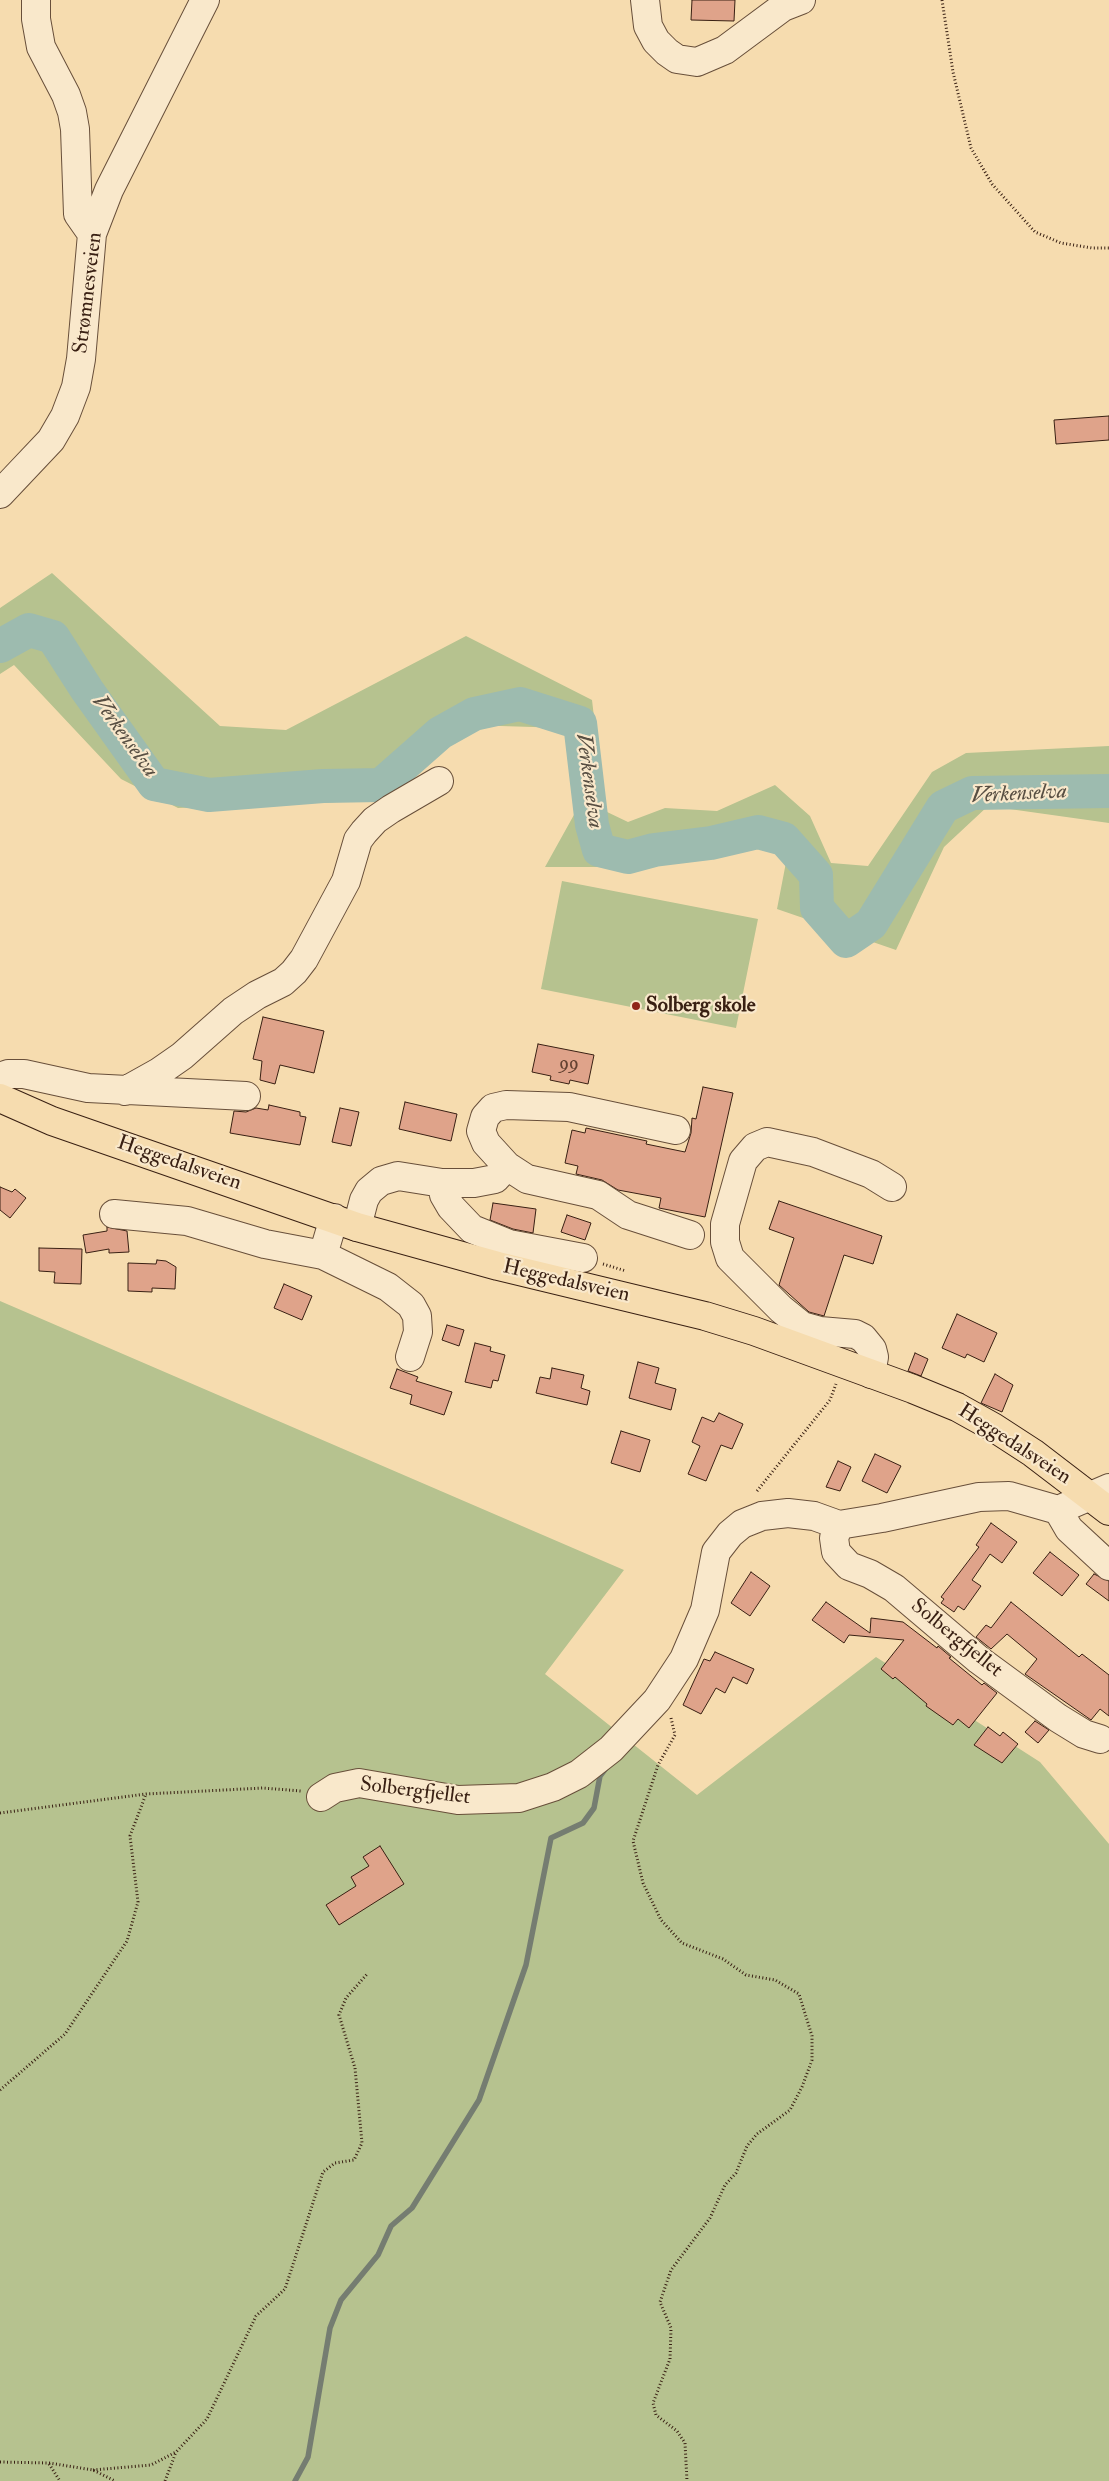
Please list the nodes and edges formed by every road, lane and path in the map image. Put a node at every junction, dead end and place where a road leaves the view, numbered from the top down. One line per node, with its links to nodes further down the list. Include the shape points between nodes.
1 (36, 0): 6 (street, via 40,47 72,112 78,214)
2 (205, 0): 6 (street, Strømnesveien, via 109,190)
3 (645, 0): 4 (street, via 648,26 656,41 677,59 696,62 725,50 783,7)
4 (800, 0)
5 (942, 0): 7 (path, via 953,72 971,148 992,184 1035,232 1061,243)
6 (92, 234): 8 (street, Strømnesveien, via 76,387 51,440)
7 (1109, 248)
8 (0, 494)
9 (440, 781): 11 (street, via 391,809 364,832 358,840 346,881 294,972 233,1011 182,1056)
10 (0, 1077): 11 (street, via 24,1074 88,1088)
11 (125, 1091): 12 (street)
12 (246, 1096)
13 (0, 1098): 19 (main road, Heggedalsveien, via 52,1120)
14 (676, 1130): 15 (street, via 569,1106 506,1105 494,1108 485,1116 481,1130 486,1143)
15 (507, 1166): 16 (street, via 495,1179); 20 (street, via 526,1180 598,1195 628,1215)
16 (442, 1183): 19 (street, via 398,1176 381,1181); 22 (street, via 451,1207 472,1228 509,1244)
17 (892, 1187): 24 (street, via 871,1174 813,1152 767,1142 755,1146 742,1161 725,1224 725,1242 730,1258 802,1326 863,1338 874,1357)
18 (114, 1214): 21 (street, via 187,1221 265,1244)
19 (345, 1222): 21 (street); 24 (main road, Heggedalsveien, via 498,1266 705,1316)
20 (690, 1235)
21 (323, 1254): 23 (street, via 388,1287 411,1305 418,1332)
22 (583, 1258)
23 (410, 1357)
24 (871, 1374): 29 (main road, Heggedalsveien, via 957,1407)
25 (829, 1380): 26 (path)
26 (837, 1384): 27 (path); 28 (path, via 830,1400)
27 (845, 1387)
28 (757, 1491)
29 (1102, 1498): 30 (street)
30 (1058, 1510): 31 (street, Solbergfjellet, via 1009,1496 979,1497); 32 (street, via 1069,1529)
31 (839, 1525): 33 (street, Solbergfjellet, via 814,1516 788,1513 762,1516 742,1524 730,1534 716,1552 702,1618 684,1659); 34 (street, Solbergfjellet, via 834,1538 836,1552 849,1566 894,1588 979,1660 1058,1718 1084,1734)
32 (1109, 1566)
33 (657, 1700): 36 (street, Solbergfjellet, via 611,1749 579,1774 553,1788 519,1798 458,1800 359,1783 335,1788); 47 (path, via 674,1721 675,1735 658,1765 634,1840 643,1883 661,1920 682,1943 723,1959 746,1975 775,1980 799,1994 812,2036 812,2060 790,2110 757,2134 747,2146 736,2173 726,2185 710,2218 671,2270 660,2302 671,2328 670,2358 653,2403 656,2415 678,2431 685,2443)
34 (1100, 1739)
35 (146, 1794): 36 (path, via 263,1788 299,1791); 37 (path); 39 (path, via 130,1836 138,1902 127,1941 65,2034)
36 (321, 1797)
37 (0, 1813)
38 (368, 1974): 40 (path, via 346,1998 339,2015 355,2068 362,2143 354,2160 335,2163 323,2172 285,2289 256,2316 207,2419)
39 (0, 2090)
40 (176, 2452): 43 (path, via 151,2465); 46 (path)
41 (0, 2462): 42 (path)
42 (49, 2463): 43 (path); 44 (path)
43 (93, 2470): 45 (path)
44 (60, 2481)
45 (115, 2481)
46 (165, 2481)
47 (687, 2481)

